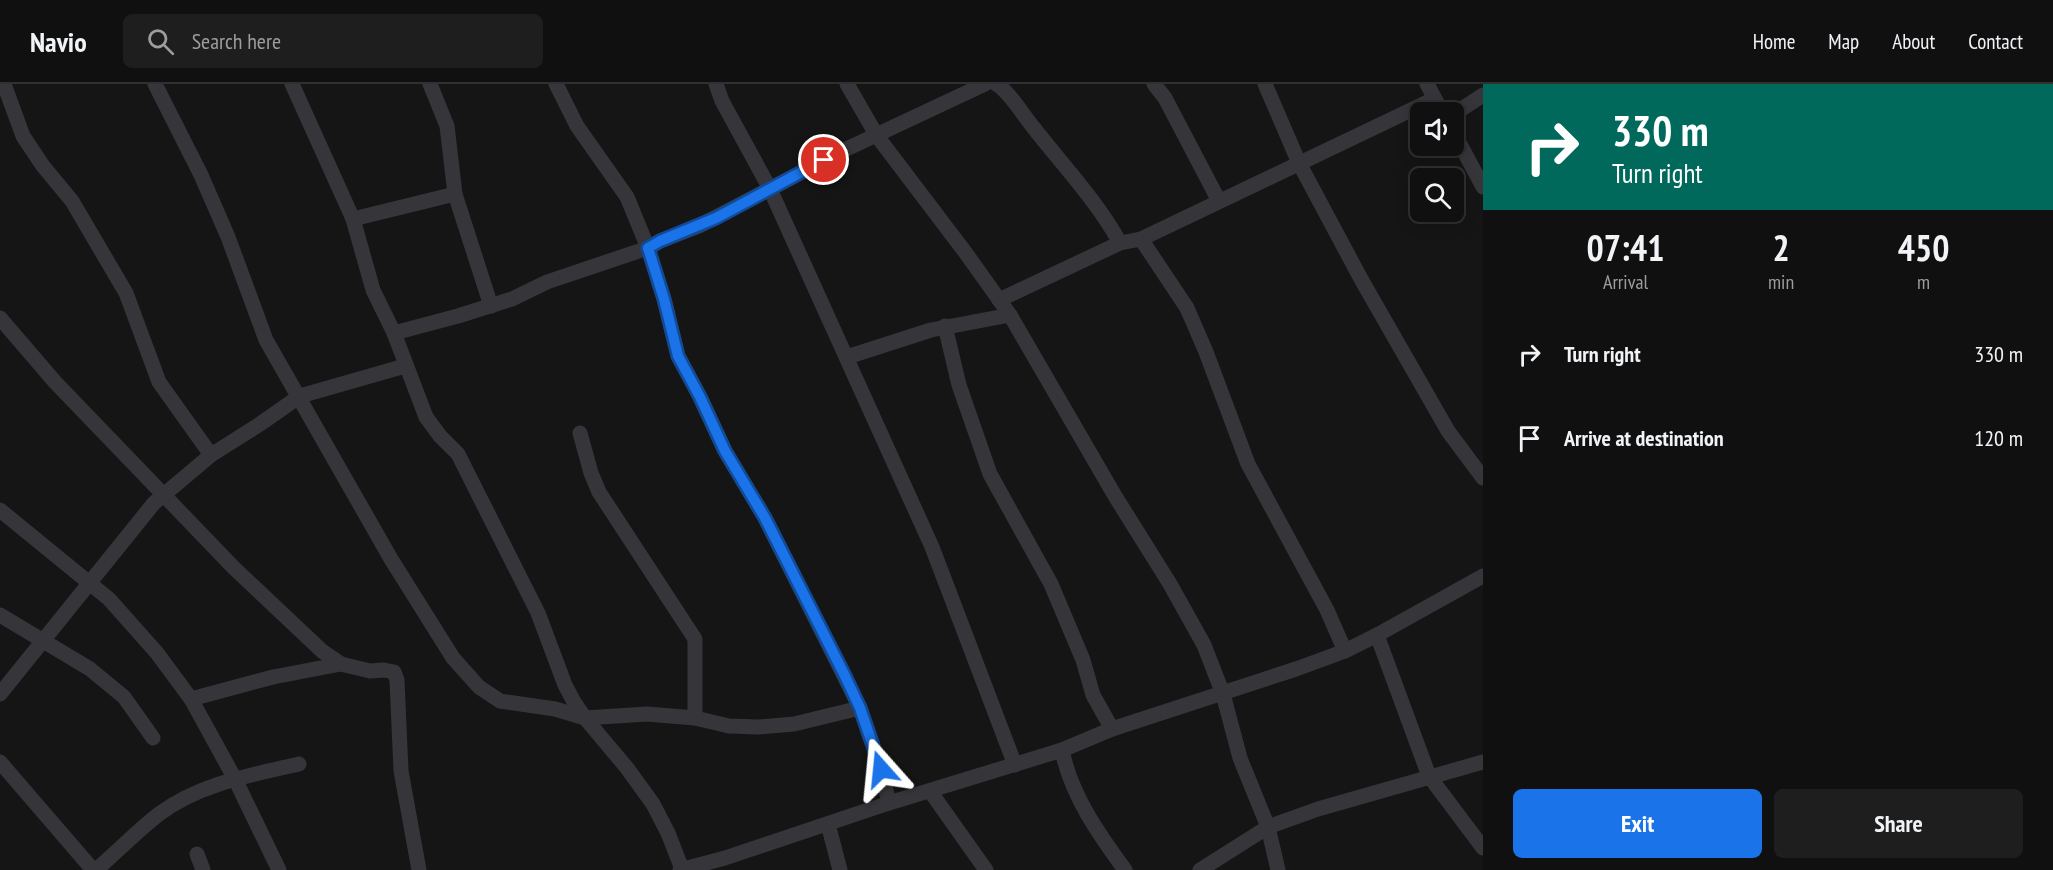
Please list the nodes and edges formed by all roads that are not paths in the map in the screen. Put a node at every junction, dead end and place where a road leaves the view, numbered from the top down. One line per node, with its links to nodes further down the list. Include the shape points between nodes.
1 (155, 84): 36 (street, via 228,237 266,340)
2 (292, 84): 24 (street)
3 (430, 84): 22 (street, via 447,126)
4 (556, 84): 27 (street, via 577,126 627,197)
5 (716, 84): 21 (street)
6 (847, 84): 17 (street)
7 (985, 84): 17 (street)
8 (996, 84): 26 (street)
9 (1154, 84): 23 (street)
10 (1264, 84): 19 (street)
11 (1427, 84): 14 (street)
12 (3, 90): 38 (street, via 23,136 72,201 126,293 159,382)
13 (1483, 95): 16 (street)
14 (1434, 99): 15 (street); 19 (street)
15 (1436, 102)
16 (1464, 107)
17 (877, 136): 21 (street); 28 (street)
18 (1464, 152): 20 (street)
19 (1299, 163): 23 (street); 39 (street, via 1360,279 1448,430)
20 (1483, 188)
21 (770, 189): 27 (street); 34 (street)
22 (455, 194): 24 (street); 29 (street)
23 (1219, 201): 25 (street)
24 (353, 219): 33 (street, via 373,290)
25 (1141, 239): 26 (street); 47 (street, via 1186,308 1248,464)
26 (1120, 243): 28 (street)
27 (648, 248): 29 (street, via 547,282); 52 (street, via 678,356)
28 (999, 300): 30 (street)
29 (491, 306): 33 (street)
30 (1010, 315): 32 (street); 50 (street, via 1170,584 1204,645)
31 (0, 318): 40 (street, via 54,381)
32 (945, 327): 34 (street); 55 (street, via 959,385 990,474 1051,584 1083,660 1093,695)
33 (394, 333): 35 (street)
34 (847, 357): 61 (street, via 932,548)
35 (405, 366): 36 (street); 53 (street, via 426,417 458,454 482,499 538,613 565,685)
36 (300, 396): 38 (street); 53 (street, via 391,559 453,658 479,687 500,701)
37 (580, 433): 54 (street, via 599,492 695,639)
38 (211, 454): 40 (street)
39 (1483, 478)
40 (164, 493): 43 (street); 48 (street, via 234,568 322,651)
41 (0, 510): 43 (street)
42 (1483, 576): 45 (street)
43 (89, 582): 46 (street); 51 (street, via 150,645)
44 (0, 615): 46 (street)
45 (1377, 635): 47 (street); 62 (street)
46 (44, 640): 49 (street); 56 (street, via 90,669 124,697)
47 (1346, 651): 50 (street)
48 (341, 664): 51 (street); 74 (street, via 394,672 397,680 400,771)
49 (0, 694)
50 (1223, 694): 55 (street); 67 (street, via 1240,759)
51 (191, 699): 63 (street)
52 (860, 708): 54 (street, via 794,724 759,727 729,726); 65 (street)
53 (585, 718): 54 (street, via 647,714); 75 (street, via 653,804)
54 (695, 718)
55 (1112, 729): 57 (street)
56 (153, 738)
57 (1062, 750): 61 (street); 78 (street, via 1082,807)
58 (0, 762): 71 (street)
59 (1483, 762): 62 (street)
60 (299, 764): 63 (street)
61 (1015, 765): 64 (street)
62 (1429, 776): 67 (street); 68 (street)
63 (235, 779): 71 (street, via 191,795 160,814); 73 (street)
64 (930, 791): 65 (street); 77 (street)
65 (889, 803): 66 (street)
66 (828, 824): 70 (street); 76 (street)
67 (1269, 828): 79 (street); 80 (street)
68 (1483, 848)
69 (196, 854): 72 (street)
70 (727, 864): 75 (street)
71 (95, 870)
72 (203, 870)
73 (279, 870)
74 (418, 870)
75 (681, 870)
76 (840, 870)
77 (986, 870)
78 (1125, 870)
79 (1200, 870)
80 (1278, 870)

